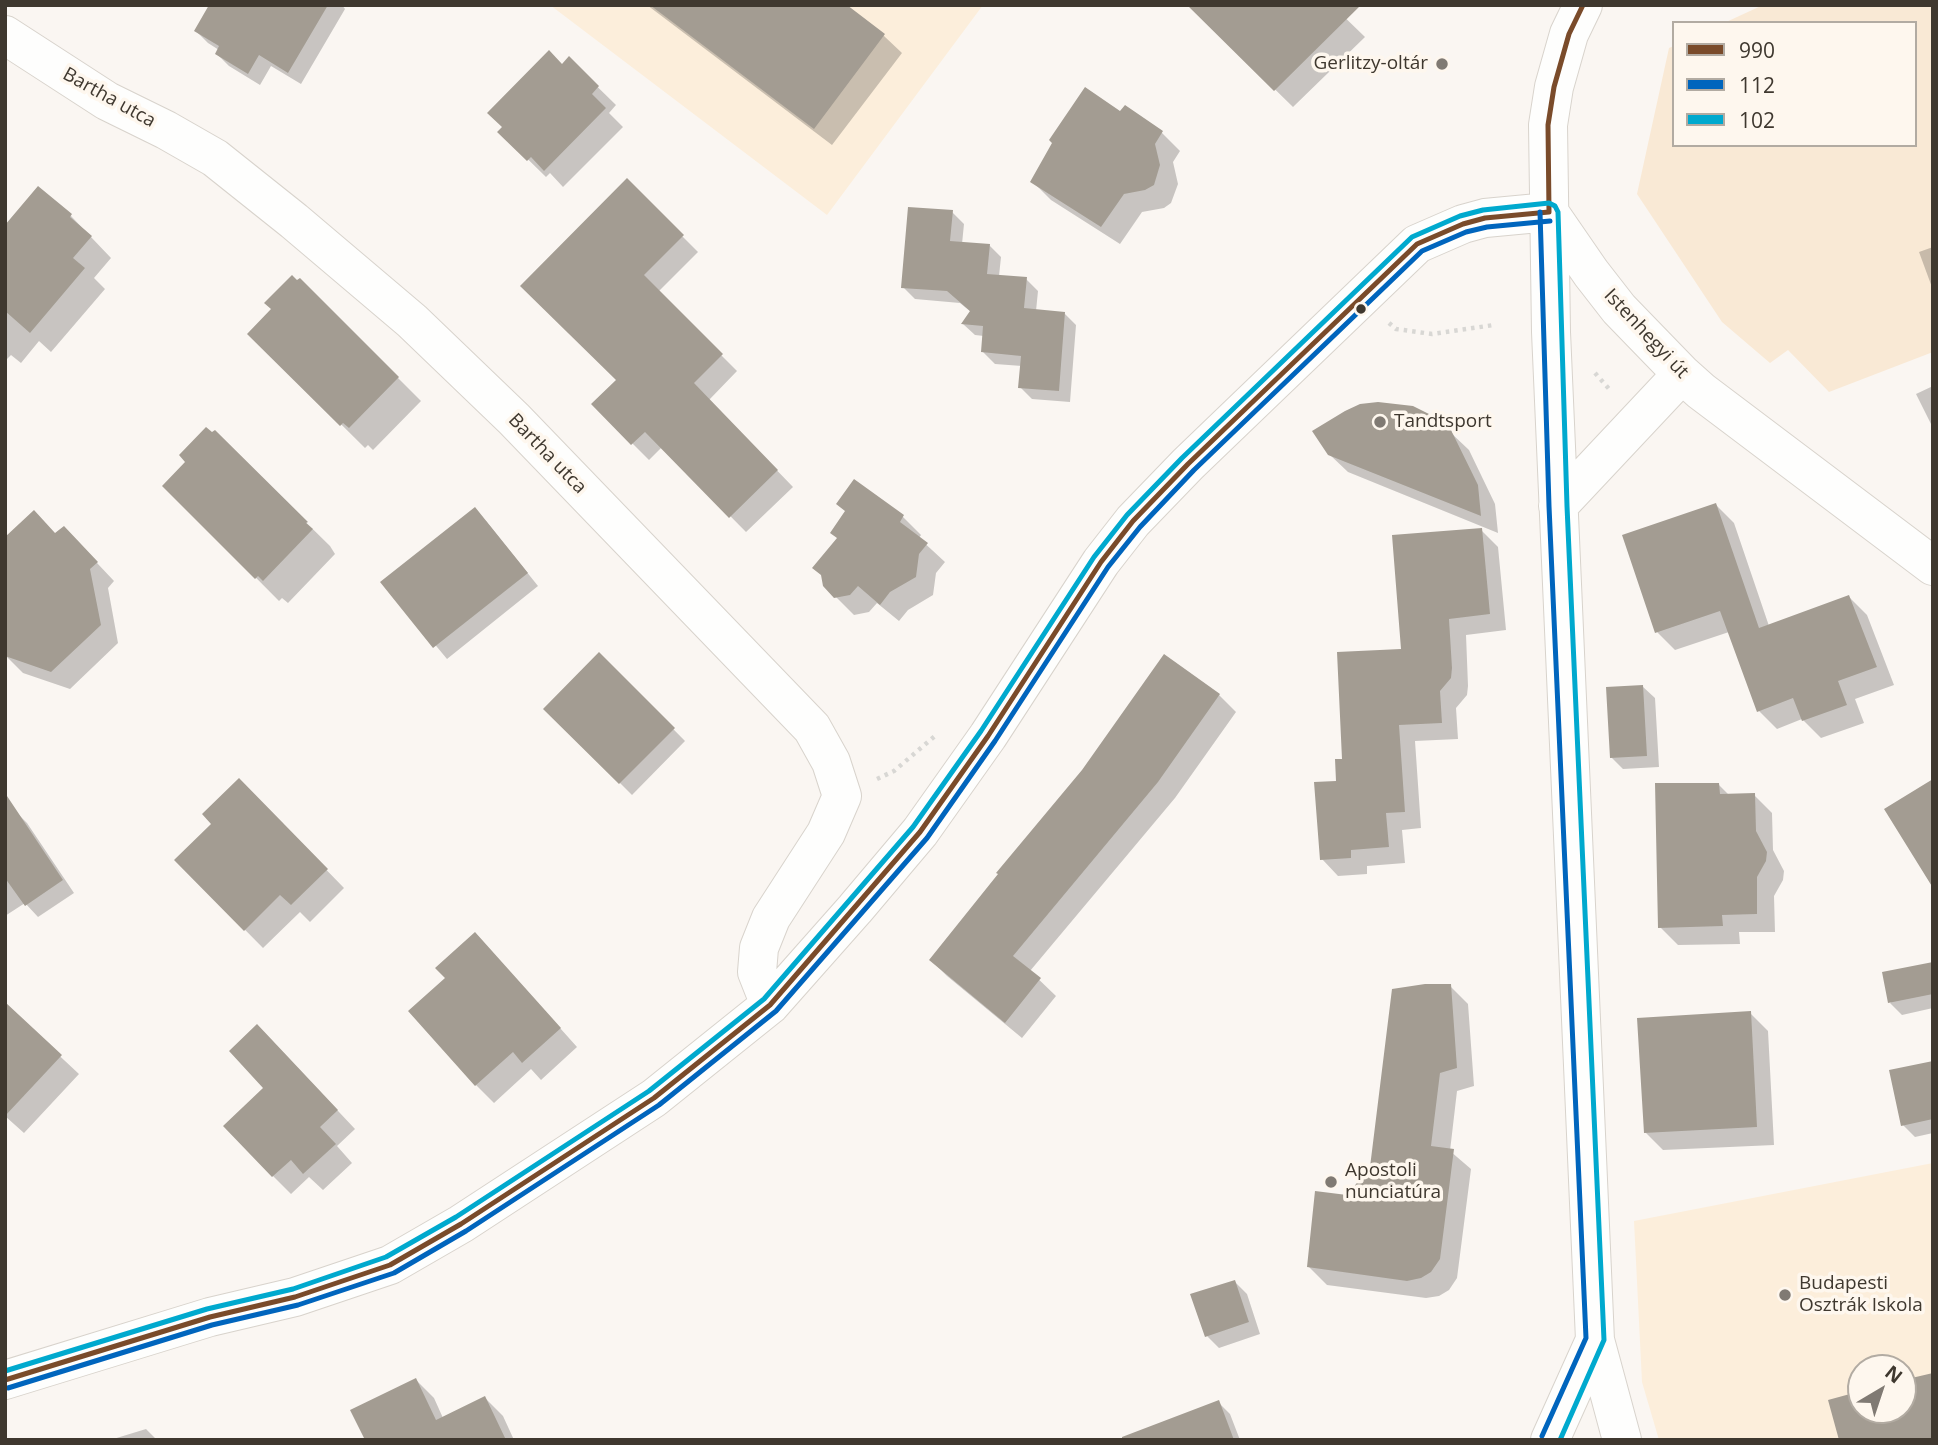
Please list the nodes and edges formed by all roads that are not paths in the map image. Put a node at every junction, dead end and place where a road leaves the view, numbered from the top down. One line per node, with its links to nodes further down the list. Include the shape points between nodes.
1 (1583, 5): 3 (street, via 1569,34 1554,87 1548,125)
2 (5, 35): 7 (street, Bartha utca, via 107,101 215,158 412,321 514,419 812,728 831,762 842,796 826,834 771,918 759,948 757,972)
3 (1549, 212): 4 (street, Istenhegyi út, via 1619,309); 5 (street); 7 (street, via 1474,221 1417,244 1188,464 1101,562 920,832)
4 (1682, 374): 5 (street); 6 (street, Istenhegyi út)
5 (1558, 506): 8 (street)
6 (1933, 566)
7 (770, 1005): 9 (street, via 654,1098 390,1265)
8 (1595, 1340): 10 (street); 11 (street)
9 (5, 1380)
10 (1550, 1440)
11 (1622, 1440)

